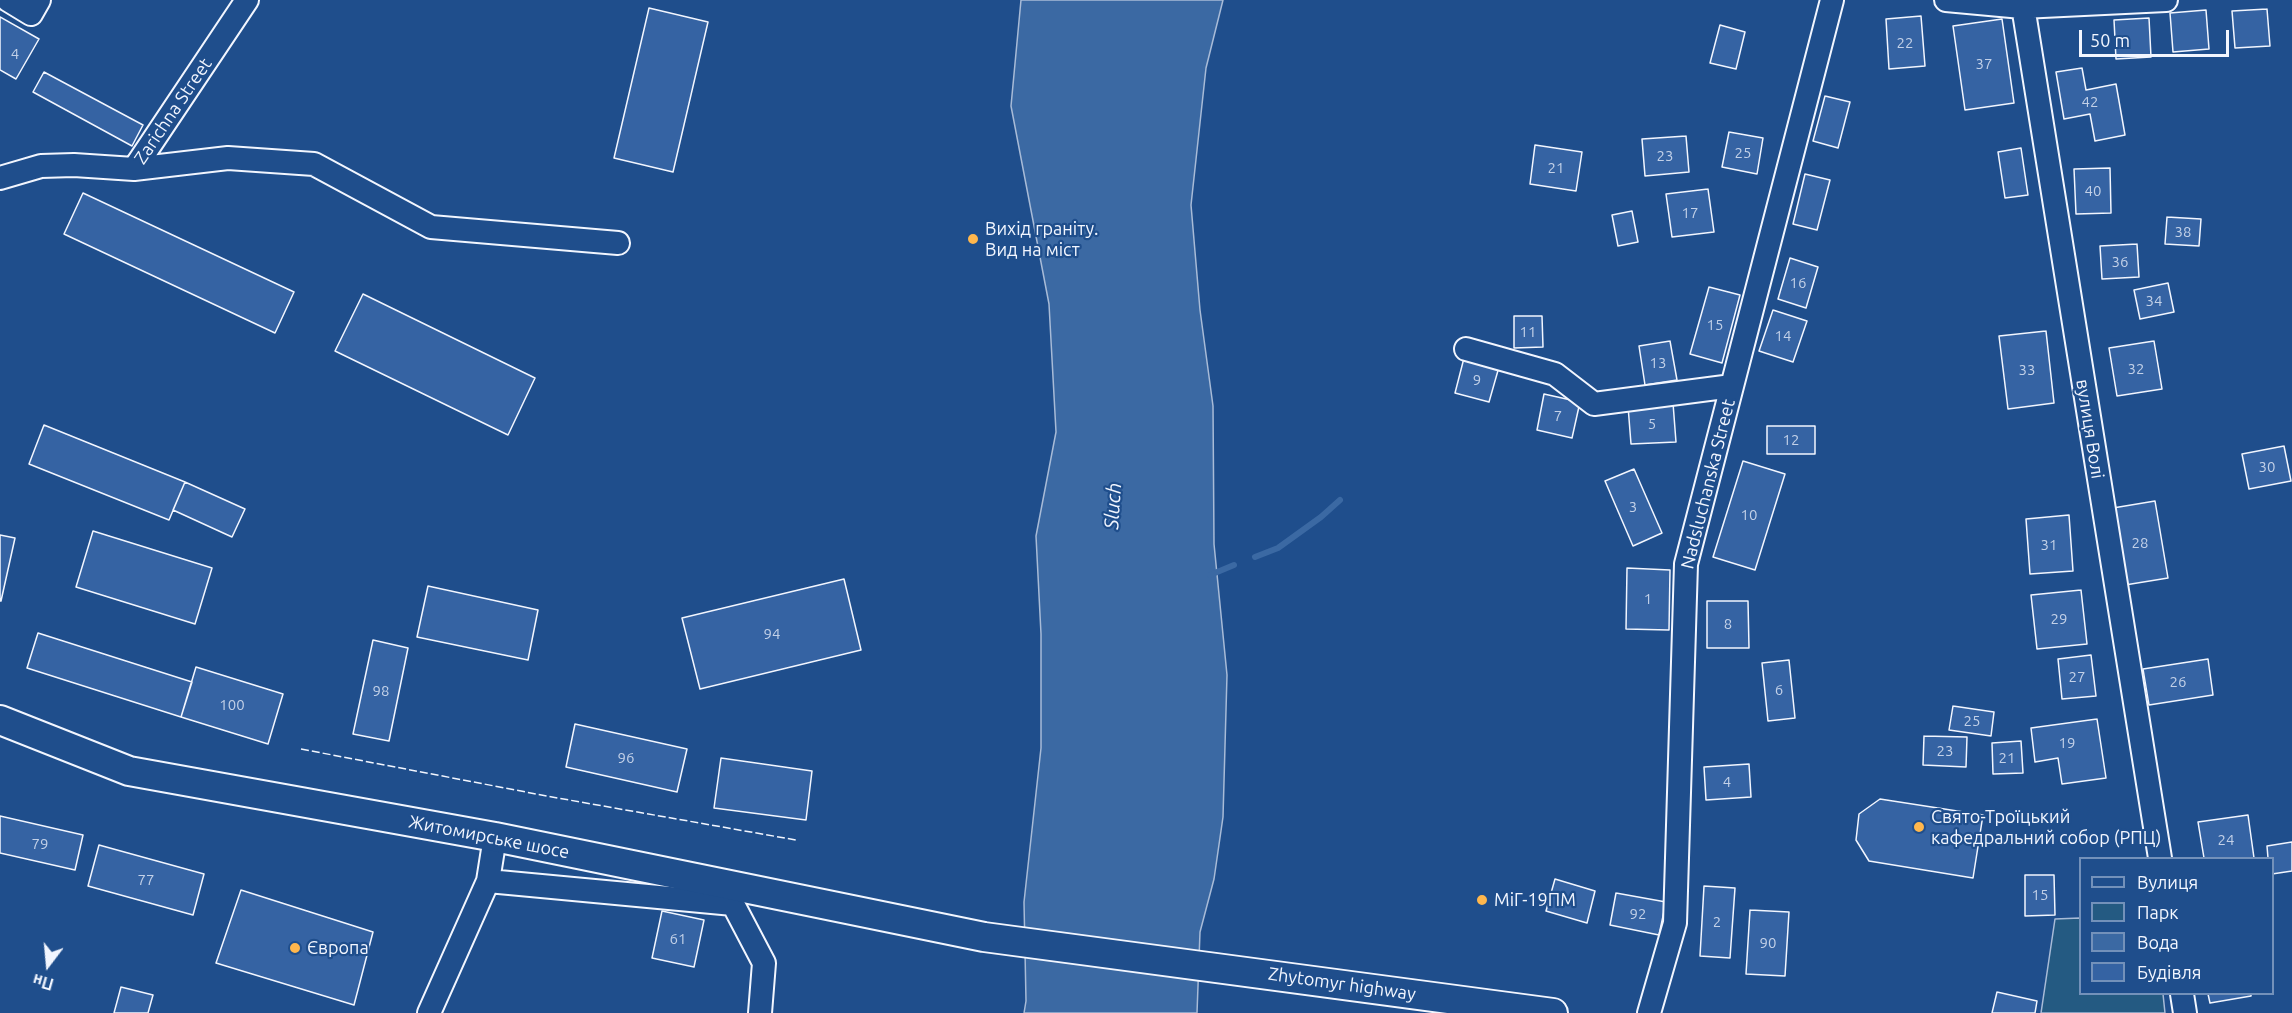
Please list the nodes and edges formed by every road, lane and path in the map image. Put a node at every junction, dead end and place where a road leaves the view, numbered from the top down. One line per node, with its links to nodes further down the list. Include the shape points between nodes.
1 (8, 0): 2 (street, via 31,14)
2 (39, 0)
3 (248, 0): 8 (street, Zarichna Street)
4 (1832, 0): 12 (street, Nadsluchanska Street)
5 (1946, 0): 7 (street)
6 (2166, 0): 7 (street)
7 (2022, 3): 15 (street, вулиця Волі)
8 (134, 169): 9 (street, Zarichna Street, via 41,166); 10 (street, via 228,158 314,164 431,227)
9 (0, 178)
10 (618, 243)
11 (1466, 349): 12 (street, via 1555,374 1594,404)
12 (1732, 386): 22 (street, Nadsluchanska Street, via 1686,564 1675,923)
13 (0, 720): 14 (main road, Житомирське шосе, via 129,771)
14 (495, 837): 16 (street); 17 (main road, Житомирське шосе, via 984,937)
15 (2160, 857)
16 (488, 881): 19 (street); 20 (street, via 733,904 764,963)
17 (1238, 969): 21 (main road, Zhytomyr highway)
18 (2182, 995): 23 (street)
19 (429, 1013)
20 (760, 1013)
21 (1553, 1013)
22 (1648, 1013)
23 (2185, 1013)

